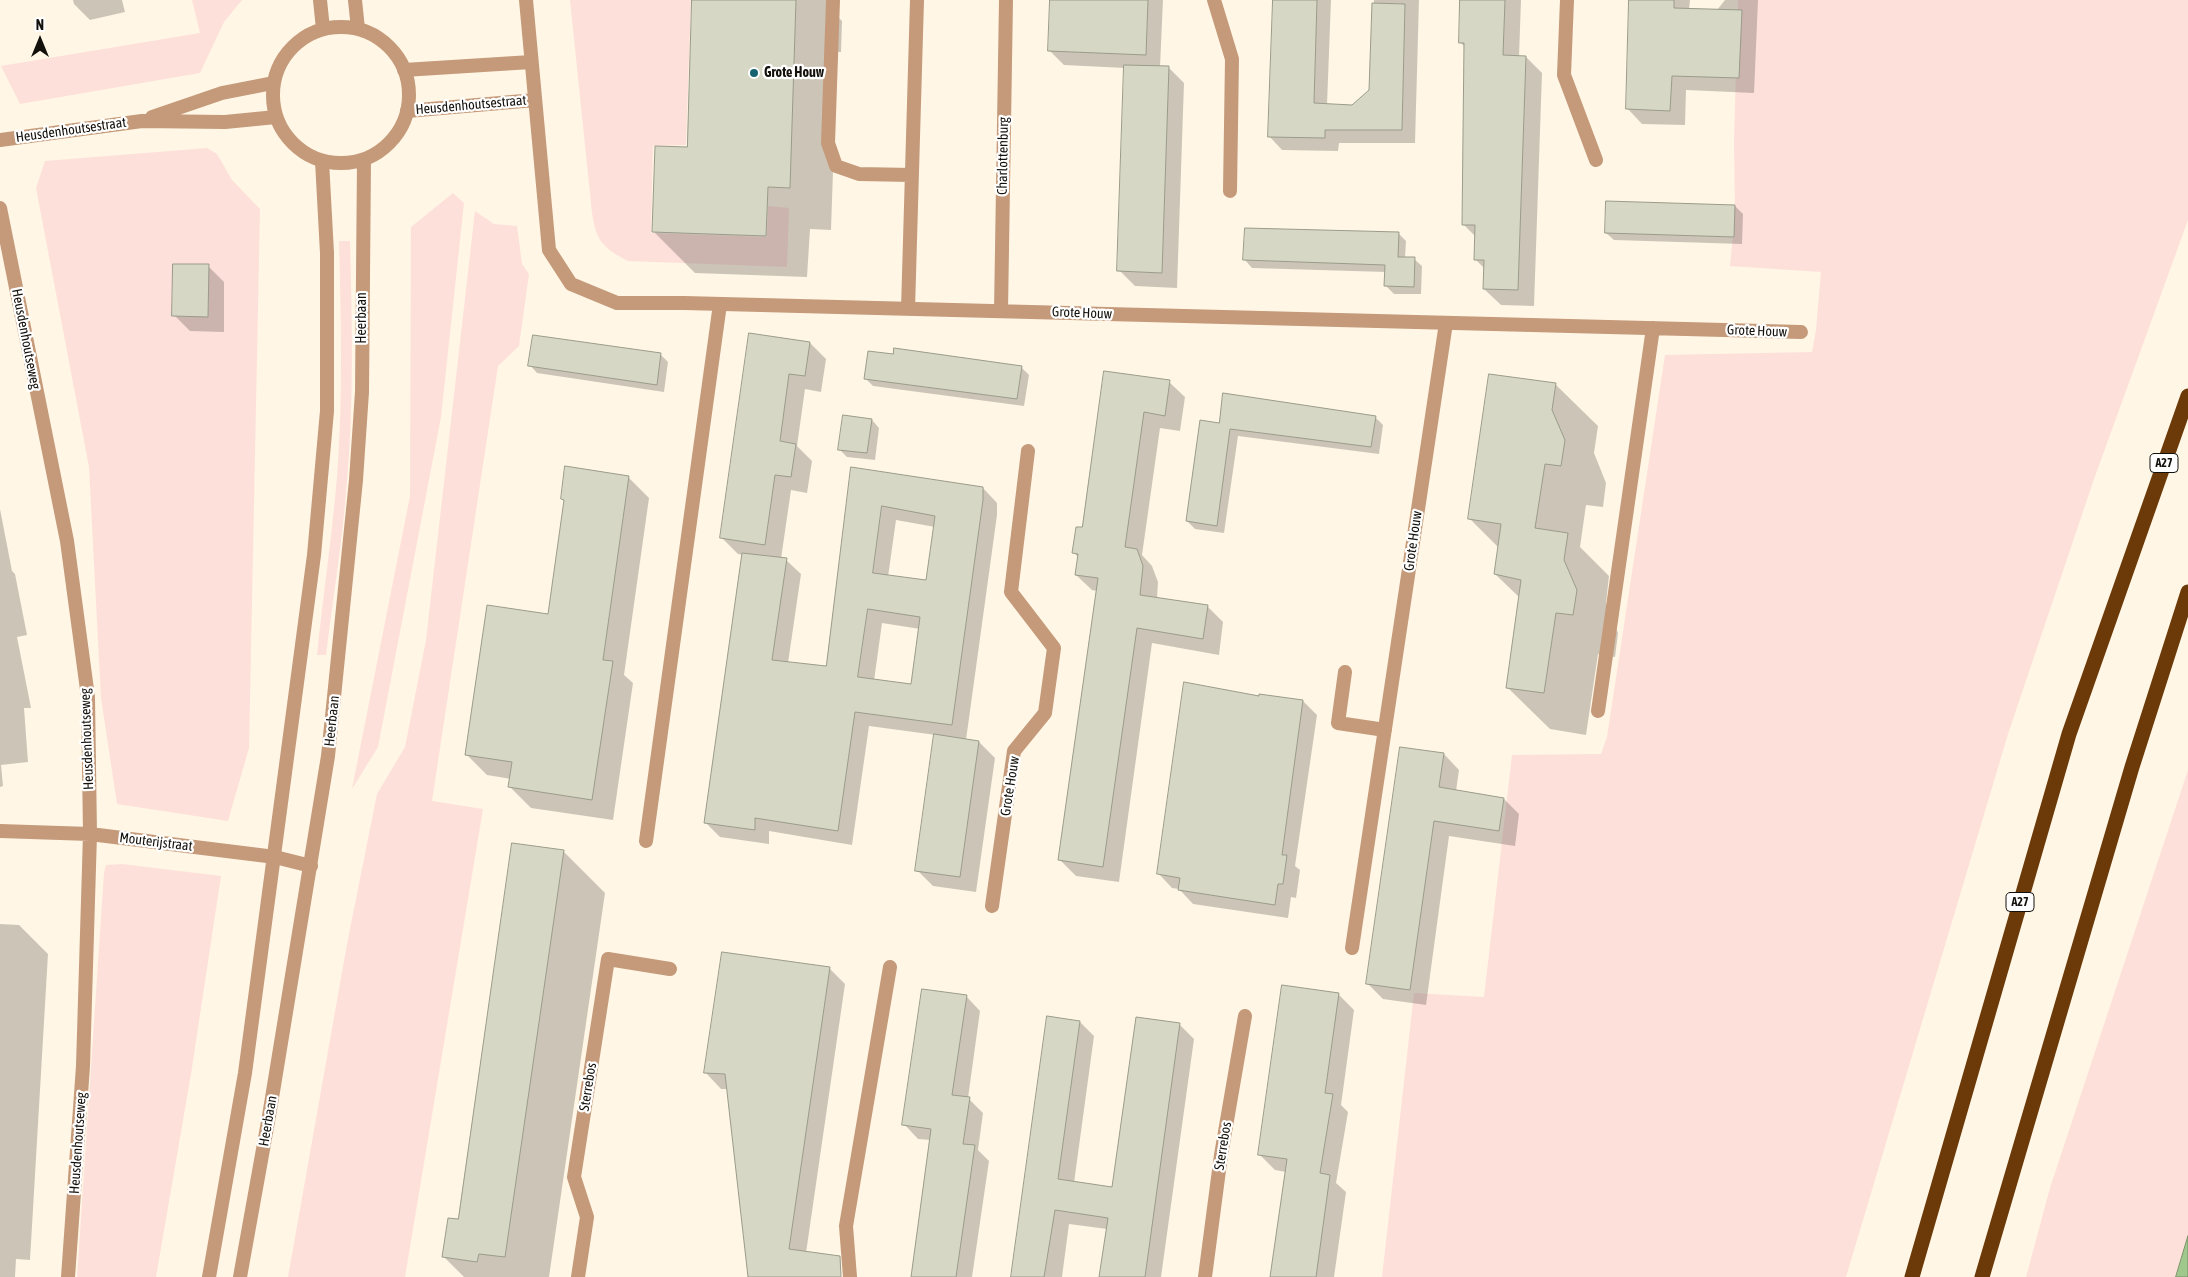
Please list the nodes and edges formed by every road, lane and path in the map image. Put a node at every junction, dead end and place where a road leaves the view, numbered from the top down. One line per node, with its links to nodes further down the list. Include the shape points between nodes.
1 (320, 0): 9 (street)
2 (355, 0): 10 (street)
3 (526, 0): 11 (street, Grote Houw)
4 (834, 0): 22 (street, via 828,142 836,166 859,174)
5 (917, 0): 22 (street)
6 (1006, 0): 27 (street, Charlottenburg)
7 (1214, 0): 23 (street, via 1232,59)
8 (1567, 0): 20 (street, via 1564,75)
9 (323, 29): 10 (street); 13 (street, via 303,38 287,53)
10 (358, 29): 12 (street, via 386,44)
11 (531, 62): 12 (street); 14 (street, Grote Houw)
12 (404, 70): 15 (street, via 409,90)
13 (273, 83): 16 (street); 17 (street, Heusdenhoutsestraat, via 222,93)
14 (535, 100): 15 (street, Heusdenhoutsestraat); 25 (street, Grote Houw, via 549,250 571,284 618,303)
15 (407, 111): 19 (street, via 395,137)
16 (276, 117): 17 (street, Heusdenhoutsestraat, via 225,122); 21 (street, via 284,134 297,148)
17 (142, 121): 18 (street, Heusdenhoutsestraat)
18 (0, 140)
19 (364, 160): 21 (street, via 347,163); 41 (street, Heerbaan, via 362,392 356,480 328,756)
20 (1596, 160)
21 (322, 161): 40 (street, via 327,253 327,410 314,555)
22 (912, 175): 26 (street)
23 (1230, 191)
24 (0, 208): 38 (street, Heusdenhoutseweg, via 66,541 88,698)
25 (720, 304): 26 (street, Grote Houw); 39 (street)
26 (908, 309): 27 (street, Grote Houw)
27 (1001, 311): 28 (street, Grote Houw)
28 (1446, 323): 29 (street, Grote Houw); 36 (street, Grote Houw)
29 (1653, 328): 30 (street, Grote Houw); 35 (street)
30 (1800, 332)
31 (2188, 396): 53 (highway, A27, via 2069,734)
32 (1028, 451): 42 (street, Grote Houw, via 1012,592 1054,648 1045,714 1014,751)
33 (2188, 592): 54 (highway, via 2132,767)
34 (1345, 672): 36 (street, via 1338,723)
35 (1598, 711)
36 (1385, 730): 43 (street, Grote Houw)
37 (0, 831): 38 (street, Mouterijstraat)
38 (90, 834): 40 (street, Mouterijstraat); 47 (street, Heusdenhoutseweg, via 84,1066)
39 (646, 841)
40 (275, 857): 41 (street, Mouterijstraat); 48 (street, via 239,1110)
41 (311, 866): 49 (street, Heerbaan)
42 (992, 906)
43 (1352, 948)
44 (890, 967): 51 (street, via 846,1226)
45 (670, 969): 50 (street, Sterrebos, via 608,959 574,1177 587,1217)
46 (1245, 1016): 52 (street, Sterrebos, via 1221,1155)
47 (68, 1277)
48 (209, 1277)
49 (240, 1277)
50 (578, 1277)
51 (850, 1277)
52 (1205, 1277)
53 (1912, 1277)
54 (1982, 1277)

